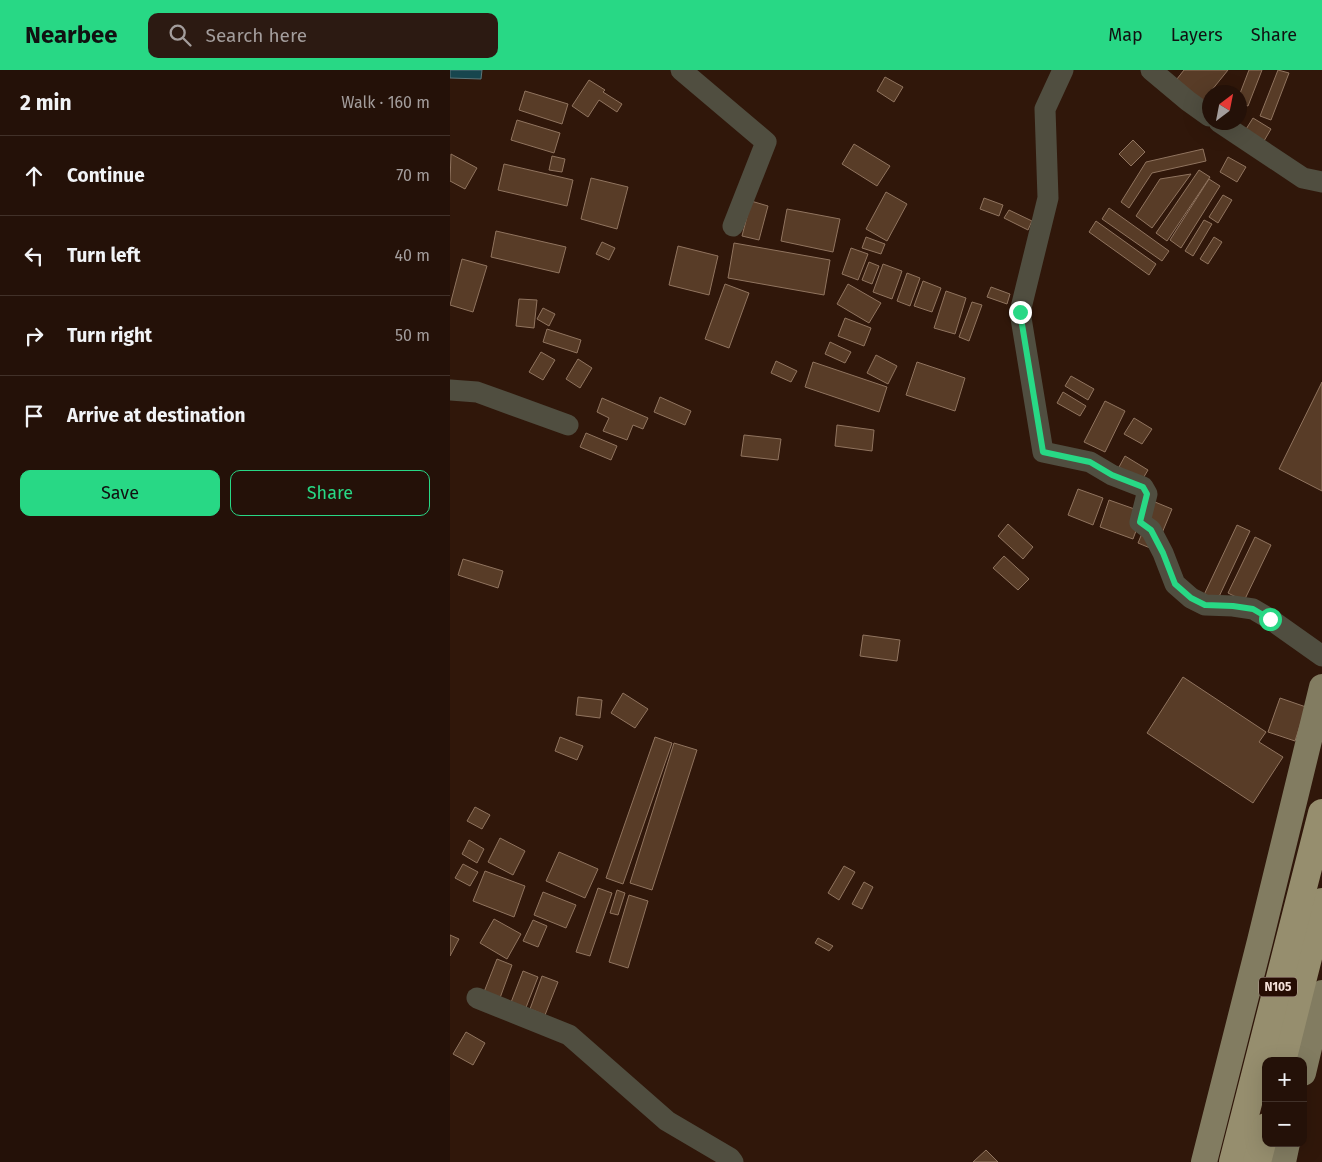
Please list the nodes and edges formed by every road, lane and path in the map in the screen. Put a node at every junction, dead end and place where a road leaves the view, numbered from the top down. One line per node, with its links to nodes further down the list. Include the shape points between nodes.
1 (681, 70): 7 (street, via 766,142)
2 (1063, 70): 10 (street, via 1045,109 1048,198 1020,312 1043,452 1090,462 1143,487 1147,494 1140,522 1151,530 1175,584 1205,605 1253,609)
3 (1152, 70): 4 (street)
4 (1202, 111)
5 (1231, 130): 6 (street, via 1303,178)
6 (1322, 182)
7 (733, 226)
8 (450, 390): 9 (street, via 477,392)
9 (568, 425)
10 (1322, 656)
11 (1322, 687): 21 (main road)
12 (1322, 813): 22 (highway, N105)
13 (1322, 902): 16 (highway, N105)
14 (1322, 993): 17 (main road)
15 (476, 998): 20 (street, via 569,1035 667,1121)
16 (1283, 1057)
17 (1307, 1057)
18 (1262, 1143): 23 (highway)
19 (1286, 1147): 24 (main road)
20 (733, 1162)
21 (1204, 1162)
22 (1233, 1162)
23 (1257, 1162)
24 (1283, 1162)

